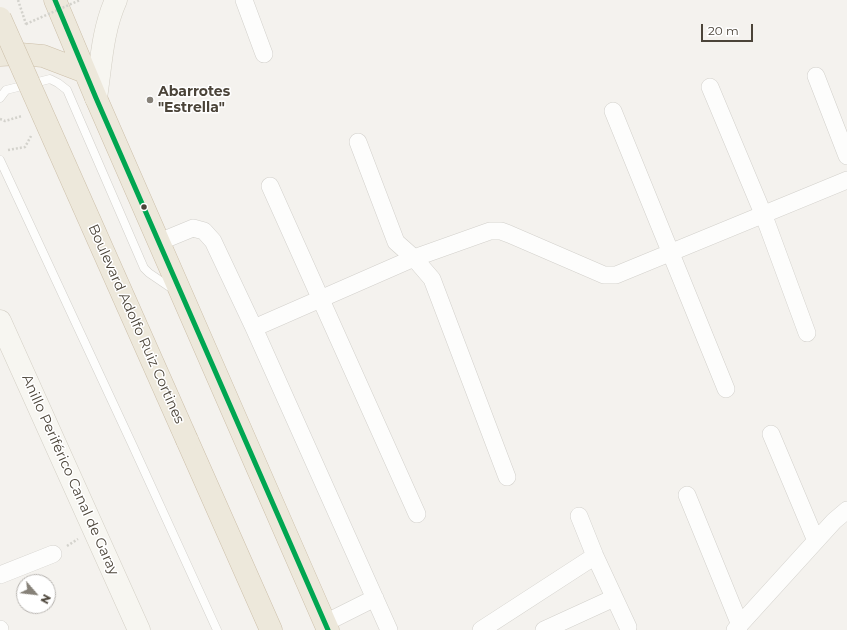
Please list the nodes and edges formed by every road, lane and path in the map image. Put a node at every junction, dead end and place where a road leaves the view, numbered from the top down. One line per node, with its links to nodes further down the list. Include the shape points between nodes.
1 (18, 0): 3 (path, bridge, via 26,24)
2 (55, 0): 9 (highway)
3 (80, 0)
4 (116, 0): 13 (main road, via 105,36)
5 (244, 0): 7 (street)
6 (0, 18): 52 (highway, Boulevard Adolfo Ruiz Cortines, bridge)
7 (264, 54)
8 (0, 55): 9 (highway, via 42,56)
9 (85, 72): 13 (highway)
10 (816, 76): 20 (street)
11 (710, 87): 24 (street)
12 (0, 98): 28 (lane, via 6,90 50,79 67,90 144,268)
13 (96, 98): 25 (highway)
14 (613, 111): 26 (street)
15 (0, 119): 16 (path, via 4,122 23,116)
16 (25, 122)
17 (28, 130): 19 (path, via 31,137 25,147)
18 (358, 142): 27 (street, via 396,242)
19 (4, 151)
20 (847, 156)
21 (0, 160): 51 (lane)
22 (847, 180): 24 (street)
23 (270, 186): 29 (street)
24 (764, 216): 26 (street); 32 (street)
25 (159, 242): 28 (highway); 31 (street, via 193,228 204,231 213,241)
26 (670, 253): 27 (street, via 622,274 604,275 509,234 496,231); 33 (street)
27 (414, 258): 29 (street); 35 (street, via 432,279)
28 (182, 294): 47 (highway)
29 (321, 299): 31 (street); 38 (street)
30 (0, 321): 40 (main road, Anillo Periférico Canal de Garay)
31 (254, 328): 45 (street)
32 (807, 333)
33 (726, 389)
34 (771, 434): 41 (street)
35 (508, 477)
36 (687, 495): 49 (street)
37 (847, 510): 41 (street)
38 (417, 514)
39 (579, 516): 43 (street)
40 (95, 530): 42 (path); 50 (main road, Anillo Periférico Canal de Garay)
41 (816, 541): 49 (street)
42 (53, 554): 44 (street)
43 (595, 556): 46 (street); 54 (street)
44 (0, 575)
45 (374, 598): 47 (street); 53 (street)
46 (614, 598): 48 (street); 55 (street)
47 (326, 626)
48 (628, 627)
49 (737, 627)
50 (139, 630)
51 (217, 630)
52 (271, 630)
53 (389, 630)
54 (481, 630)
55 (544, 630)

